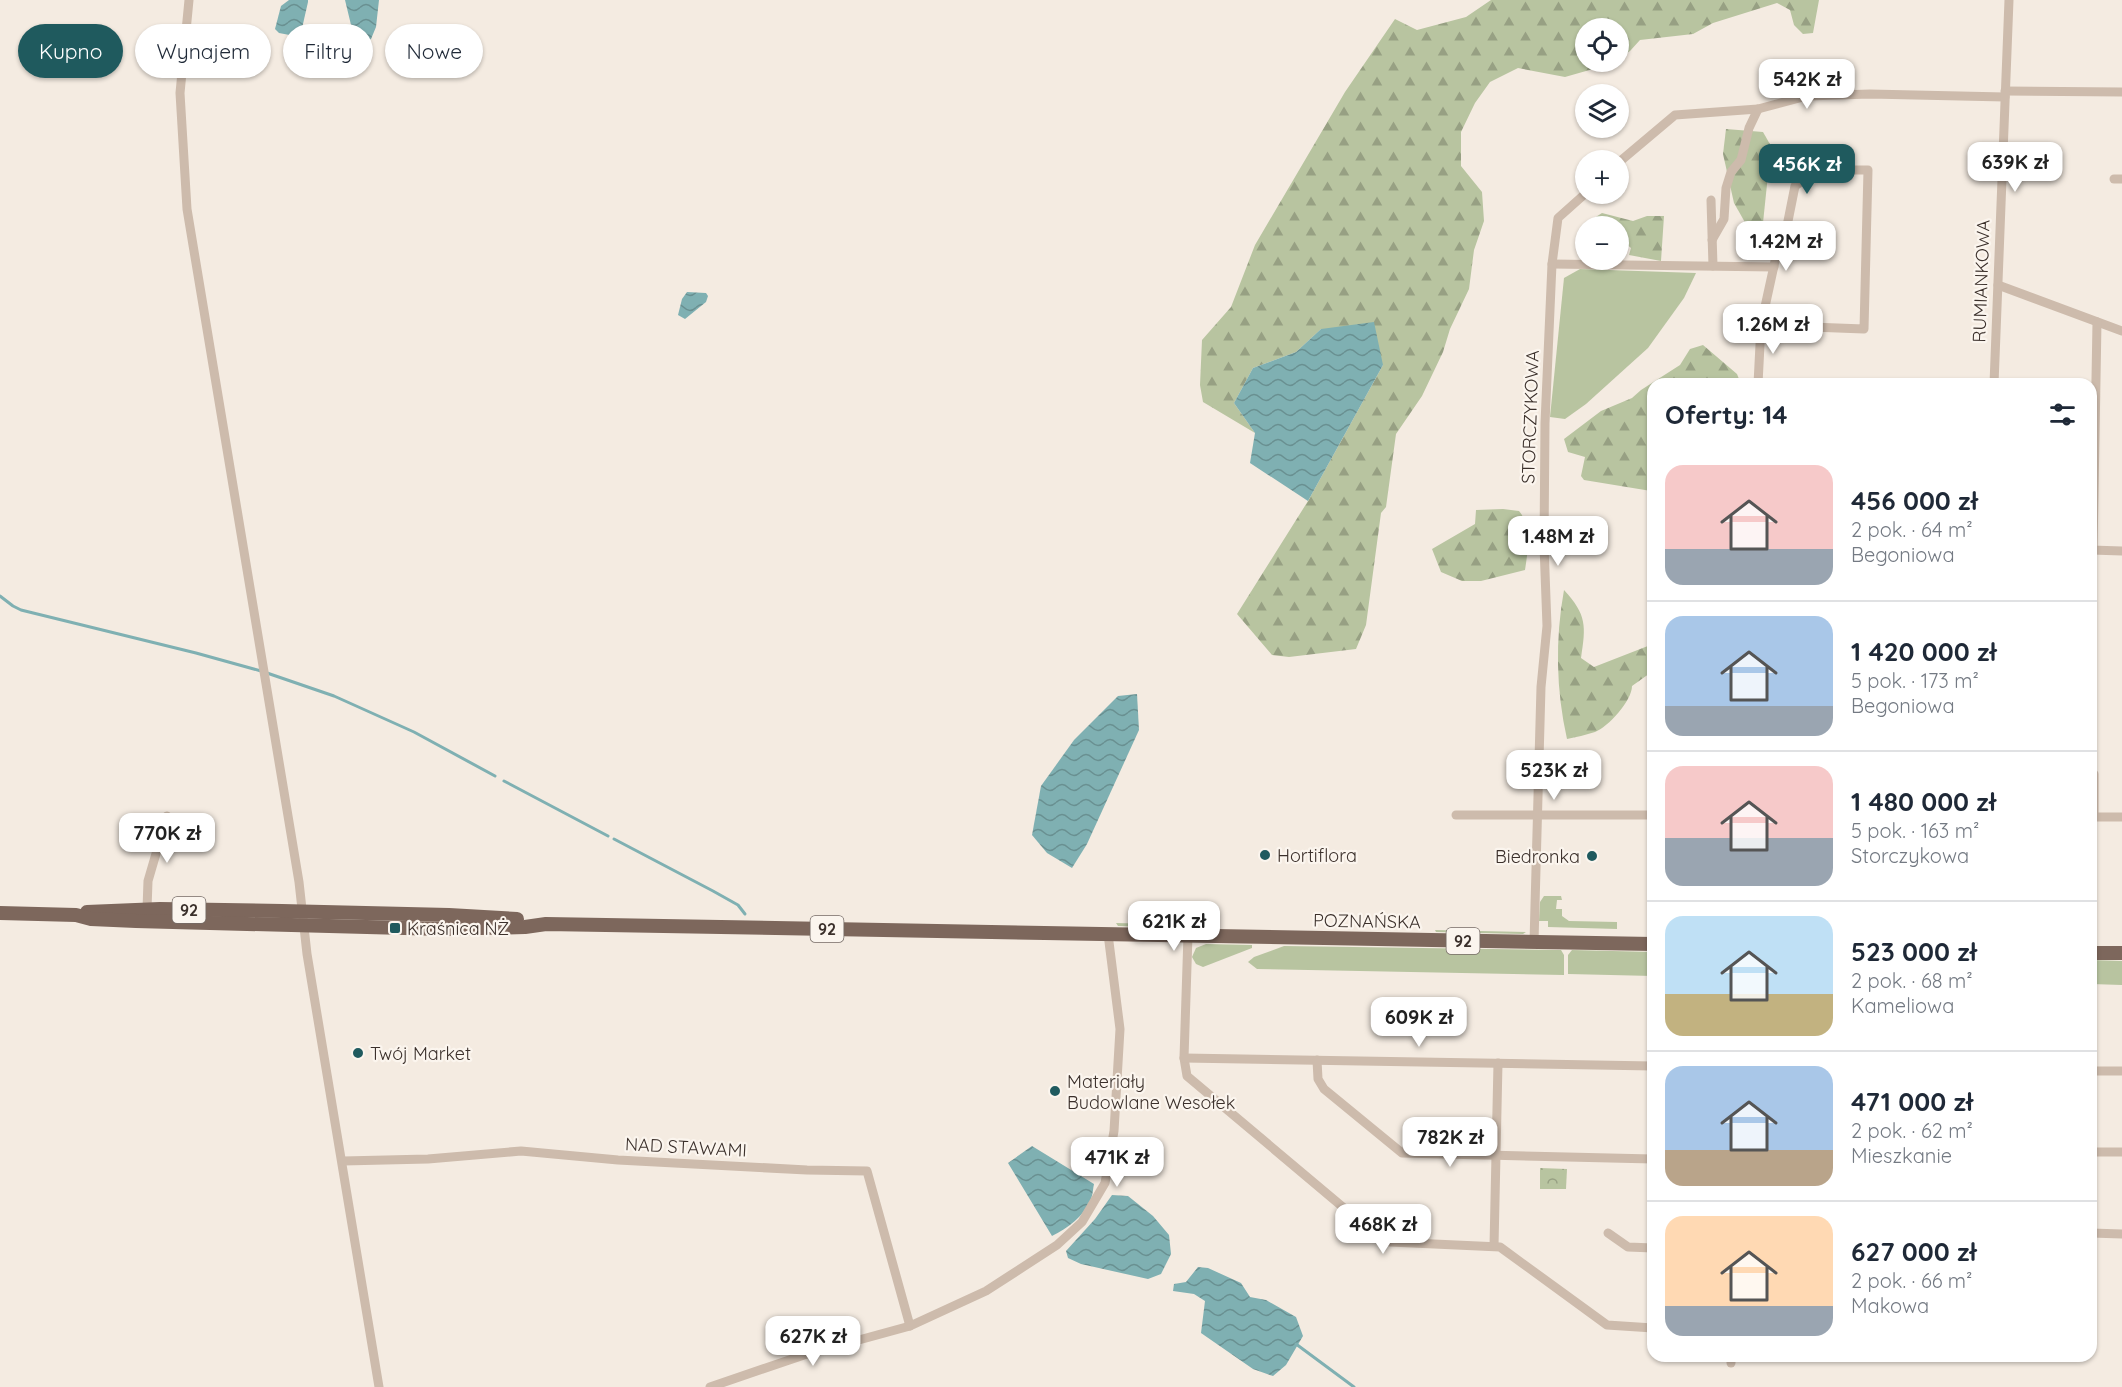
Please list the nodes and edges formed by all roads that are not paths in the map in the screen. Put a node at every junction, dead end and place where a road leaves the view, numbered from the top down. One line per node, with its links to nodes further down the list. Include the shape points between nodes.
1 (189, 0): 31 (street, via 180,93 187,209)
2 (2009, 0): 4 (street, RUMIANKOWA)
3 (2122, 92): 4 (street)
4 (2005, 94): 5 (street, via 1808,96); 13 (street, RUMIANKOWA)
5 (1758, 110): 6 (street, via 1675,115); 9 (street, via 1741,160 1731,172 1724,219)
6 (1629, 154)
7 (1711, 200): 9 (street)
8 (1575, 203): 10 (street, STORCZYKOWA, via 1558,219)
9 (1712, 240): 11 (street)
10 (1552, 264): 11 (street); 22 (street, STORCZYKOWA, via 1545,423 1547,626 1541,687)
11 (1713, 266): 12 (street)
12 (1774, 267): 15 (street); 15 (street, via 1795,186 1818,170 1868,171 1864,329)
13 (1998, 285): 14 (street); 18 (street, RUMIANKOWA)
14 (2097, 322): 16 (street); 19 (street)
15 (1761, 325): 17 (street)
16 (2122, 331)
17 (1758, 378)
18 (1994, 378)
19 (2096, 378)
20 (2097, 550): 21 (street)
21 (2122, 551)
22 (1539, 814): 23 (street); 24 (street); 34 (street, STORCZYKOWA)
23 (1456, 815)
24 (1647, 815)
25 (167, 816): 28 (street, via 148,881)
26 (2097, 817): 27 (street)
27 (2122, 817)
28 (147, 909): 30 (main road, 92); 31 (main road, 92)
29 (0, 913): 30 (main road, 92)
30 (76, 915): 31 (main road, 92, via 136,921)
31 (303, 918): 32 (main road, 92, via 459,916 546,924); 48 (street)
32 (1108, 934): 33 (main road, 92); 54 (street, via 1120,1029 1114,1131 1105,1183 1082,1222 1057,1245 986,1291)
33 (1188, 935): 34 (main road, POZNAŃSKA / 92); 38 (street)
34 (1534, 942): 35 (main road, POZNAŃSKA / 92)
35 (1647, 944)
36 (2097, 952): 37 (main road)
37 (2122, 953)
38 (1184, 1058): 39 (street); 52 (street, via 1190,1080 1382,1240)
39 (1317, 1060): 40 (street); 46 (street, via 1320,1084 1399,1151)
40 (1498, 1063): 41 (street); 46 (street)
41 (1647, 1066)
42 (2097, 1071): 43 (street)
43 (2122, 1071)
44 (2097, 1152): 45 (street)
45 (2122, 1152)
46 (1496, 1155): 47 (street); 52 (street)
47 (1647, 1159)
48 (343, 1161): 54 (street, NAD STAWAMI, via 521,1151 618,1160 867,1171); 56 (street)
49 (1608, 1233): 53 (street, via 1625,1246)
50 (2097, 1233): 51 (street)
51 (2122, 1234)
52 (1494, 1246): 55 (street, via 1607,1325)
53 (1647, 1248)
54 (909, 1326): 57 (street)
55 (1647, 1328)
56 (379, 1387)
57 (710, 1387)

